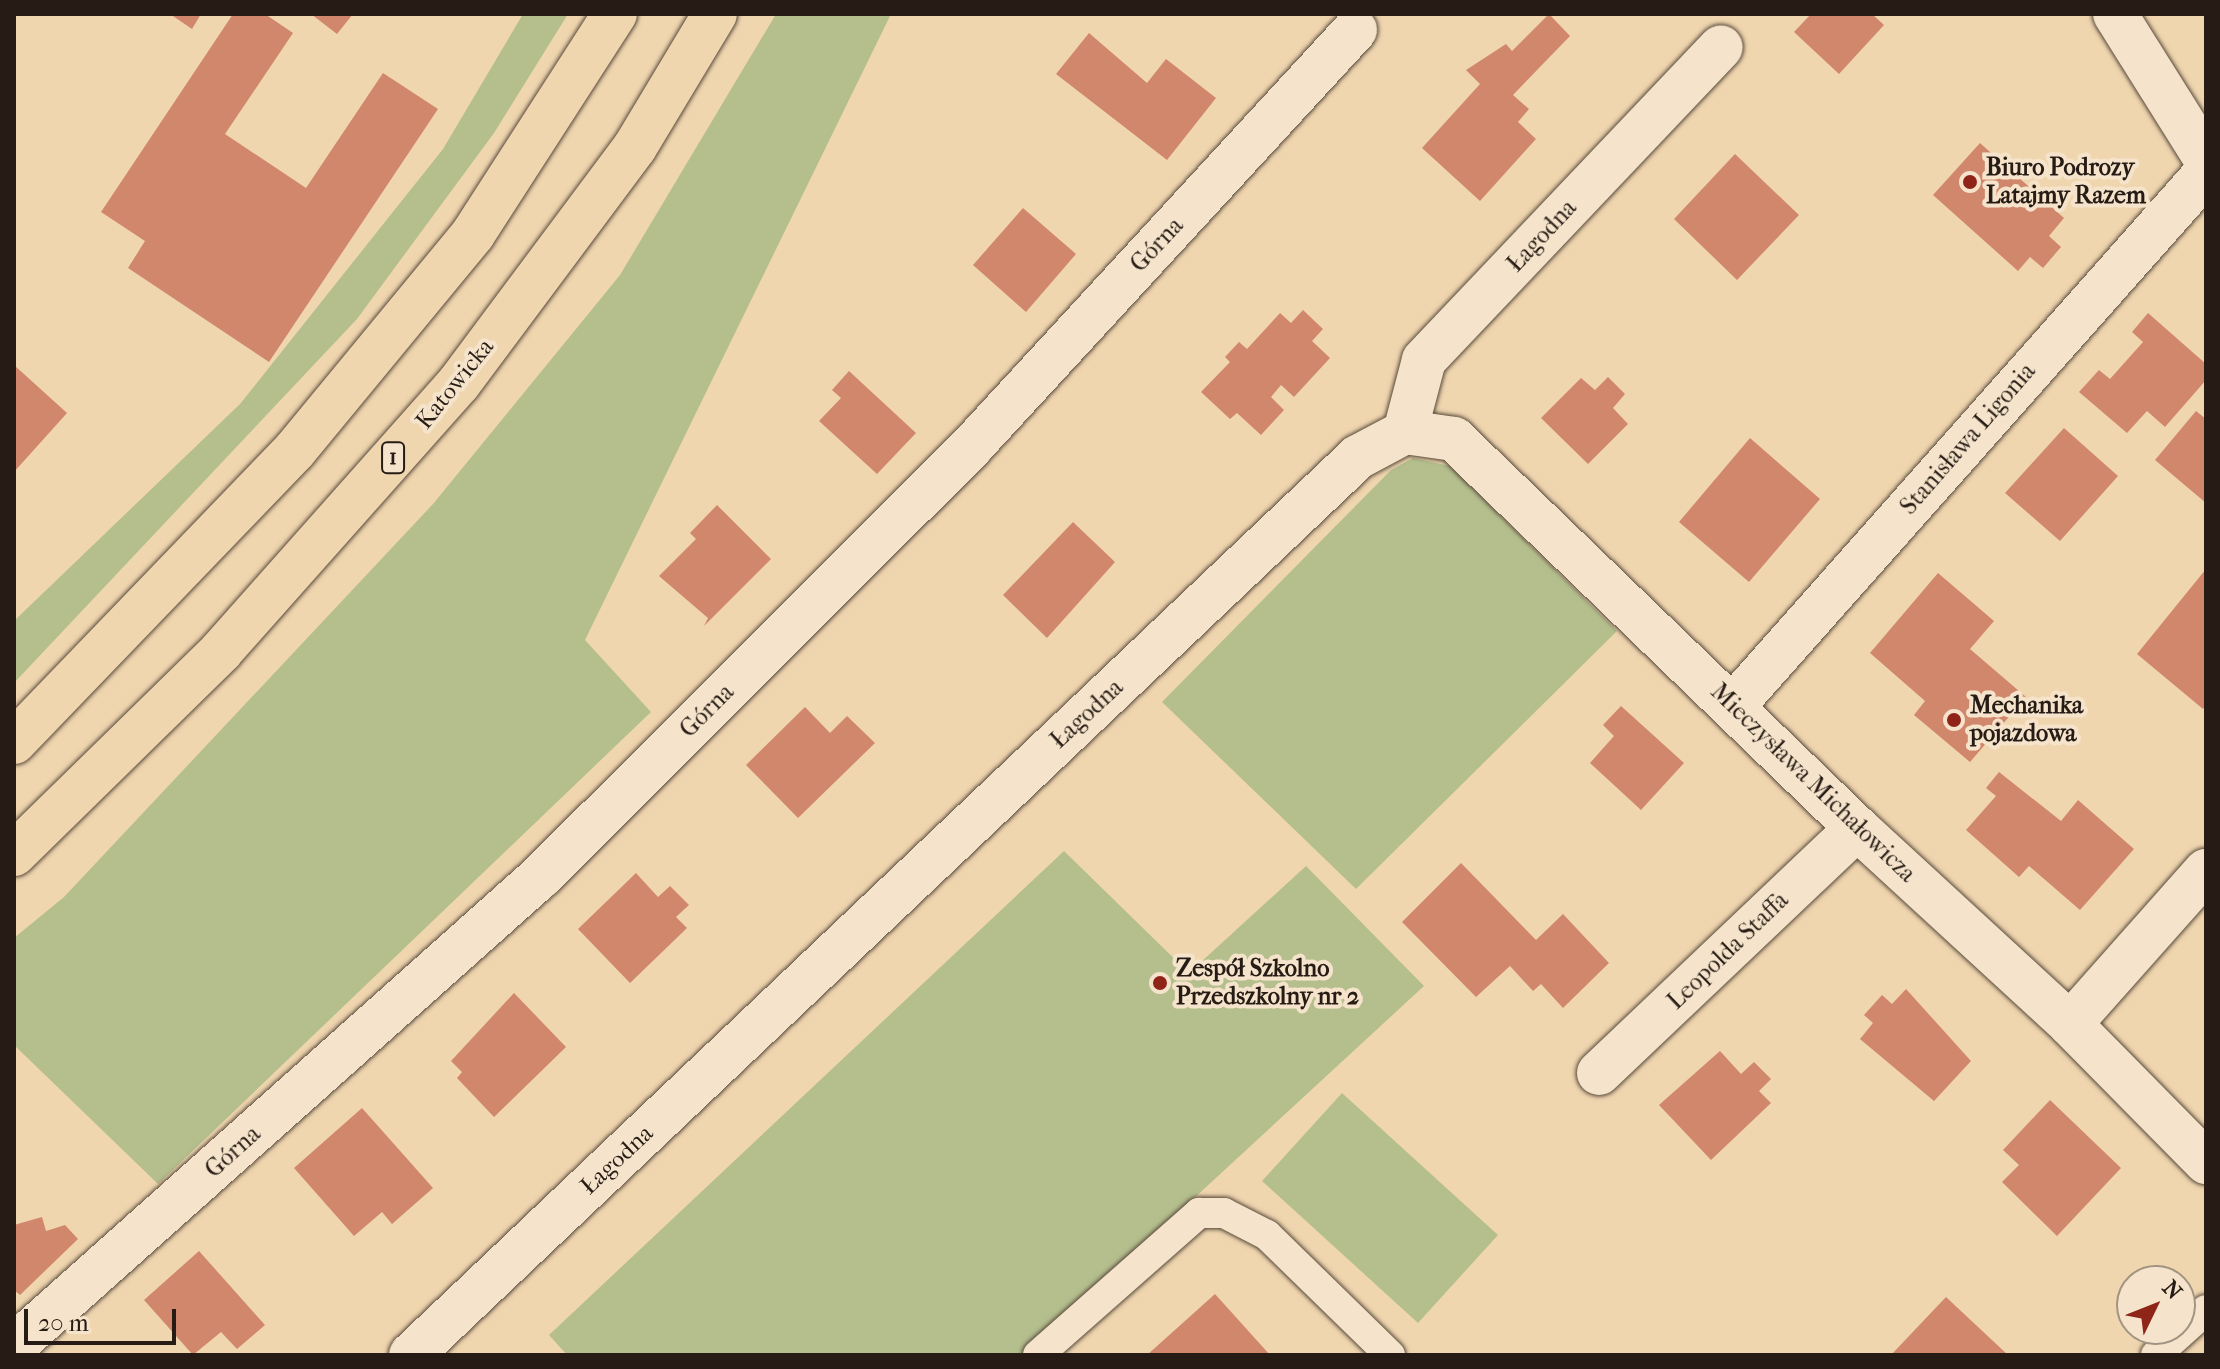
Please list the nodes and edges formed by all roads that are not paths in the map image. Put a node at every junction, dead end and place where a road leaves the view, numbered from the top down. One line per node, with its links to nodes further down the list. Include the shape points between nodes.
1 (615, 14): 10 (main road, via 473,234 325,414)
2 (715, 14): 12 (main road, Katowicka / 1, via 635,147 459,383 221,651)
3 (2115, 14): 6 (street)
4 (1355, 30): 18 (street, Górna, via 971,447 541,876)
5 (1721, 47): 8 (street, Łagodna, via 1424,360)
6 (2206, 159)
7 (2206, 173): 9 (street, Stanisława Ligonia)
8 (1405, 432): 9 (street, Mieczysława Michałowicza, via 1454,439); 19 (street, Łagodna, via 1358,457)
9 (1733, 706): 11 (street, Mieczysława Michałowicza)
10 (14, 742)
11 (1857, 828): 14 (street, Mieczysława Michałowicza); 15 (street, Leopolda Staffa)
12 (14, 854)
13 (2206, 871): 14 (street)
14 (2070, 1024): 16 (street, Mieczysława Michałowicza)
15 (1599, 1073)
16 (2206, 1162)
17 (2206, 1310): 22 (lane)
18 (14, 1346)
19 (428, 1349)
20 (1038, 1355): 21 (lane, via 1145,1255 1199,1213 1224,1213 1267,1235)
21 (1390, 1355)
22 (2156, 1355)

